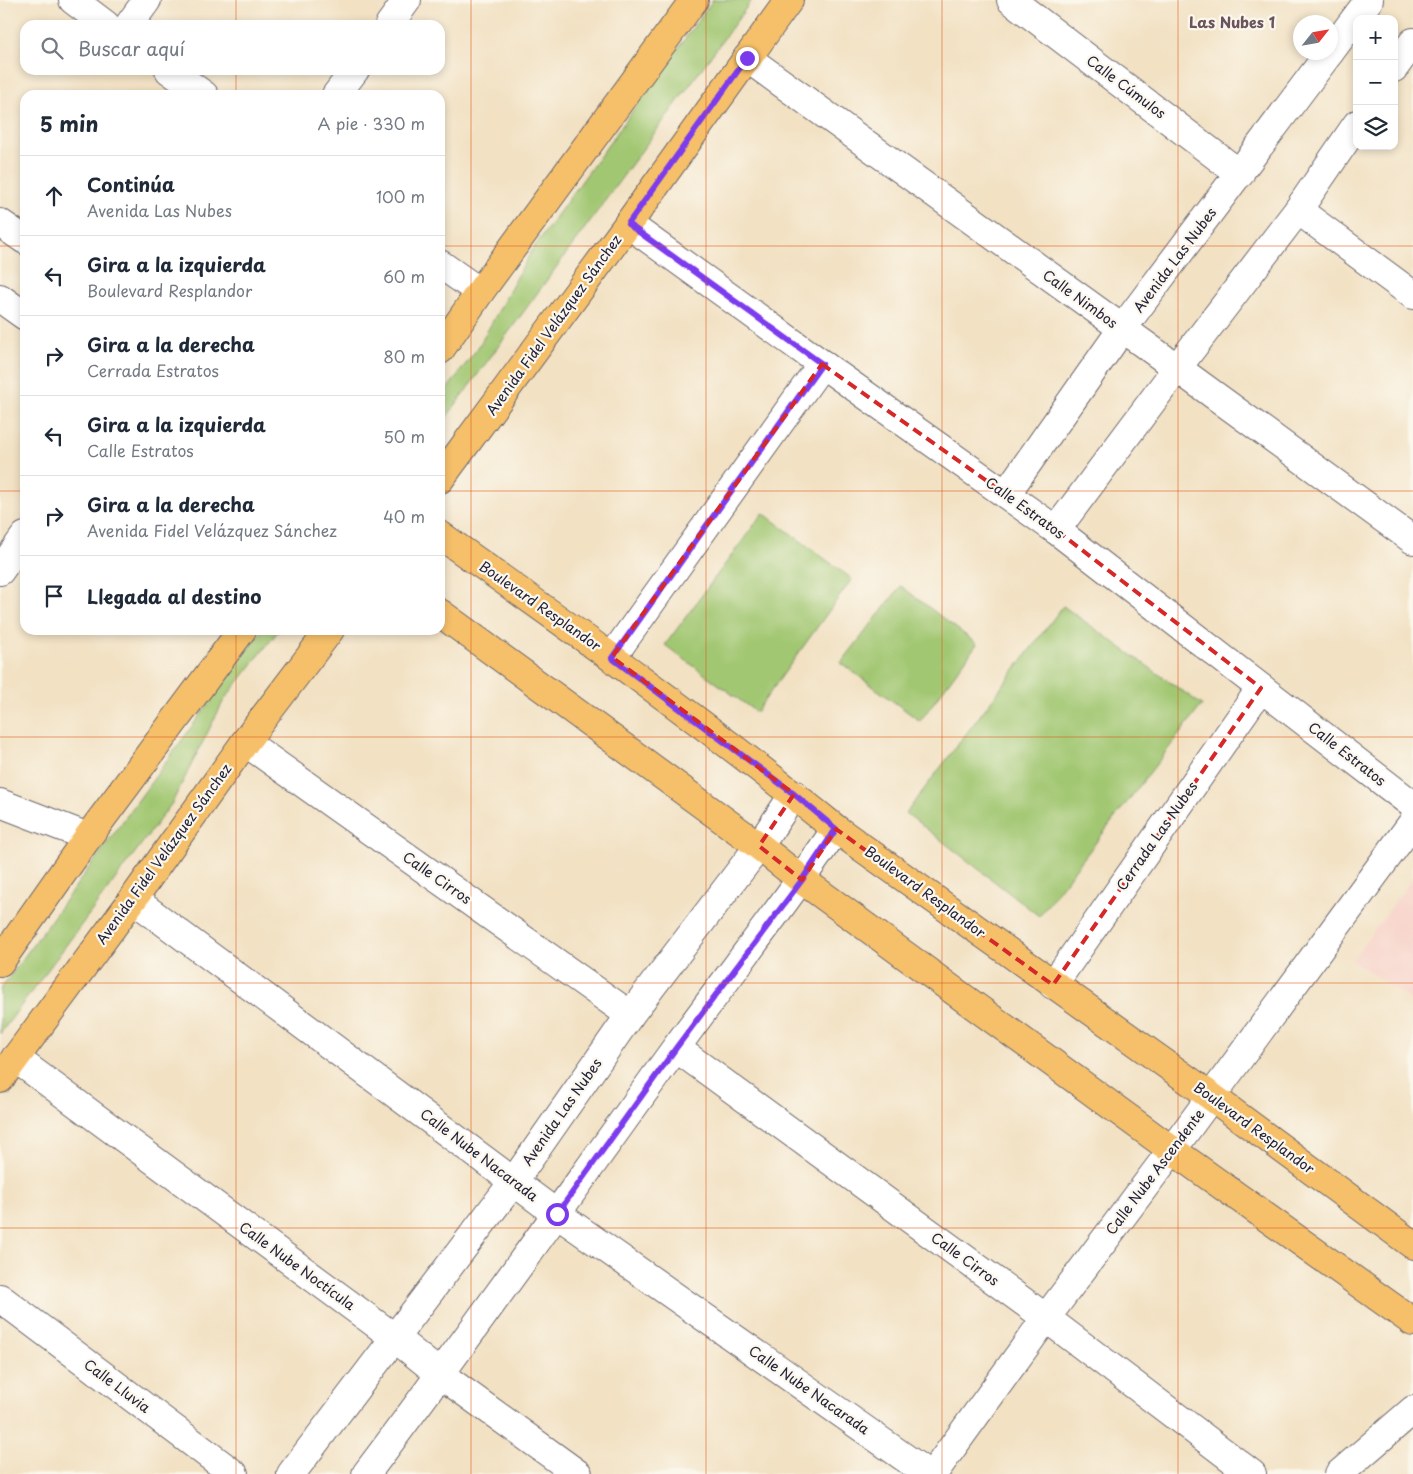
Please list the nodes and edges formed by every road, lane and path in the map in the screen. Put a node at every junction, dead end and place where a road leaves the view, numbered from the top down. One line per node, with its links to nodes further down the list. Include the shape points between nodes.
1 (72, 0): 8 (street)
2 (147, 0): 9 (street)
3 (407, 0): 10 (street)
4 (694, 0): 25 (main road)
5 (789, 0): 12 (main road, Avenida Fidel Velázquez Sánchez)
6 (1011, 0): 19 (street, Calle Cúmulos)
7 (1359, 8): 11 (street, Avenida Las Nubes)
8 (99, 20)
9 (132, 20)
10 (392, 20)
11 (1338, 40)
12 (747, 58): 22 (main road, Avenida Fidel Velázquez Sánchez); 29 (street, Calle Nimbos)
13 (1324, 60): 19 (street, Avenida Las Nubes)
14 (176, 75): 16 (street)
15 (351, 75): 17 (street)
16 (197, 90)
17 (340, 90)
18 (1353, 130): 20 (street)
19 (1240, 174): 29 (street, Avenida Las Nubes)
20 (1298, 210): 26 (street); 32 (street)
21 (0, 223): 23 (street)
22 (628, 224): 31 (street, Calle Estratos); 33 (main road, Avenida Fidel Velázquez Sánchez)
23 (20, 237)
24 (445, 268): 25 (street)
25 (480, 292): 30 (main road)
26 (1413, 295)
27 (0, 298): 28 (street)
28 (20, 312)
29 (1122, 329): 32 (street, Calle Nimbos); 34 (street, Avenida Las Nubes)
30 (445, 343)
31 (822, 364): 34 (street, Calle Estratos); 43 (street)
32 (1177, 368): 35 (street); 37 (street, Calle Nimbos)
33 (445, 472)
34 (1006, 494): 35 (street, Calle Estratos)
35 (1056, 530): 44 (street, Calle Estratos)
36 (445, 540): 43 (main road, Boulevard Resplandor)
37 (1413, 540)
38 (20, 543): 39 (street)
39 (0, 571)
40 (445, 617): 52 (main road)
41 (238, 635): 51 (main road)
42 (326, 635): 45 (main road, Avenida Fidel Velázquez Sánchez)
43 (612, 658): 46 (main road, Boulevard Resplandor)
44 (1262, 688): 48 (street, Calle Estratos); 56 (street, Cerrada Las Nubes)
45 (245, 742): 54 (main road, Avenida Fidel Velázquez Sánchez); 57 (street, Calle Cirros)
46 (794, 794): 50 (main road, Boulevard Resplandor); 52 (street, Avenida Las Nubes)
47 (0, 803): 51 (street)
48 (1413, 805)
49 (1413, 822): 60 (street, Calle Nube Ascendente)
50 (836, 829): 53 (street); 56 (main road, Boulevard Resplandor)
51 (88, 837): 55 (main road)
52 (759, 846): 53 (main road); 57 (street, Avenida Las Nubes)
53 (802, 880): 58 (street); 61 (main road)
54 (133, 899): 59 (main road, Avenida Fidel Velázquez Sánchez); 62 (street, Calle Nube Nacarada)
55 (0, 962)
56 (1053, 985): 60 (main road, Boulevard Resplandor)
57 (630, 1015): 62 (street, Avenida Las Nubes)
58 (676, 1048): 63 (street); 66 (street, Calle Cirros)
59 (8, 1068): 68 (street, Calle Nube Noctícula)
60 (1212, 1097): 61 (street, Calle Nube Ascendente); 64 (main road, Boulevard Resplandor)
61 (1172, 1150): 66 (street, Calle Nube Ascendente); 67 (main road)
62 (514, 1181): 63 (street, Calle Nube Nacarada); 68 (street, Avenida Las Nubes)
63 (557, 1214): 69 (street); 75 (street, Calle Nube Nacarada)
64 (1413, 1245)
65 (0, 1298): 71 (street, Calle Lluvia)
66 (1046, 1318): 76 (street, Calle Nube Ascendente); 77 (street, Calle Cirros)
67 (1413, 1322)
68 (394, 1338): 69 (street, Calle Nube Noctícula); 72 (street, Avenida Las Nubes)
69 (441, 1375): 73 (street); 74 (street, Calle Nube Noctícula)
70 (1413, 1410): 78 (street)
71 (234, 1474)
72 (291, 1474)
73 (366, 1474)
74 (578, 1474)
75 (928, 1474)
76 (933, 1474)
77 (1252, 1474)
78 (1338, 1474)

